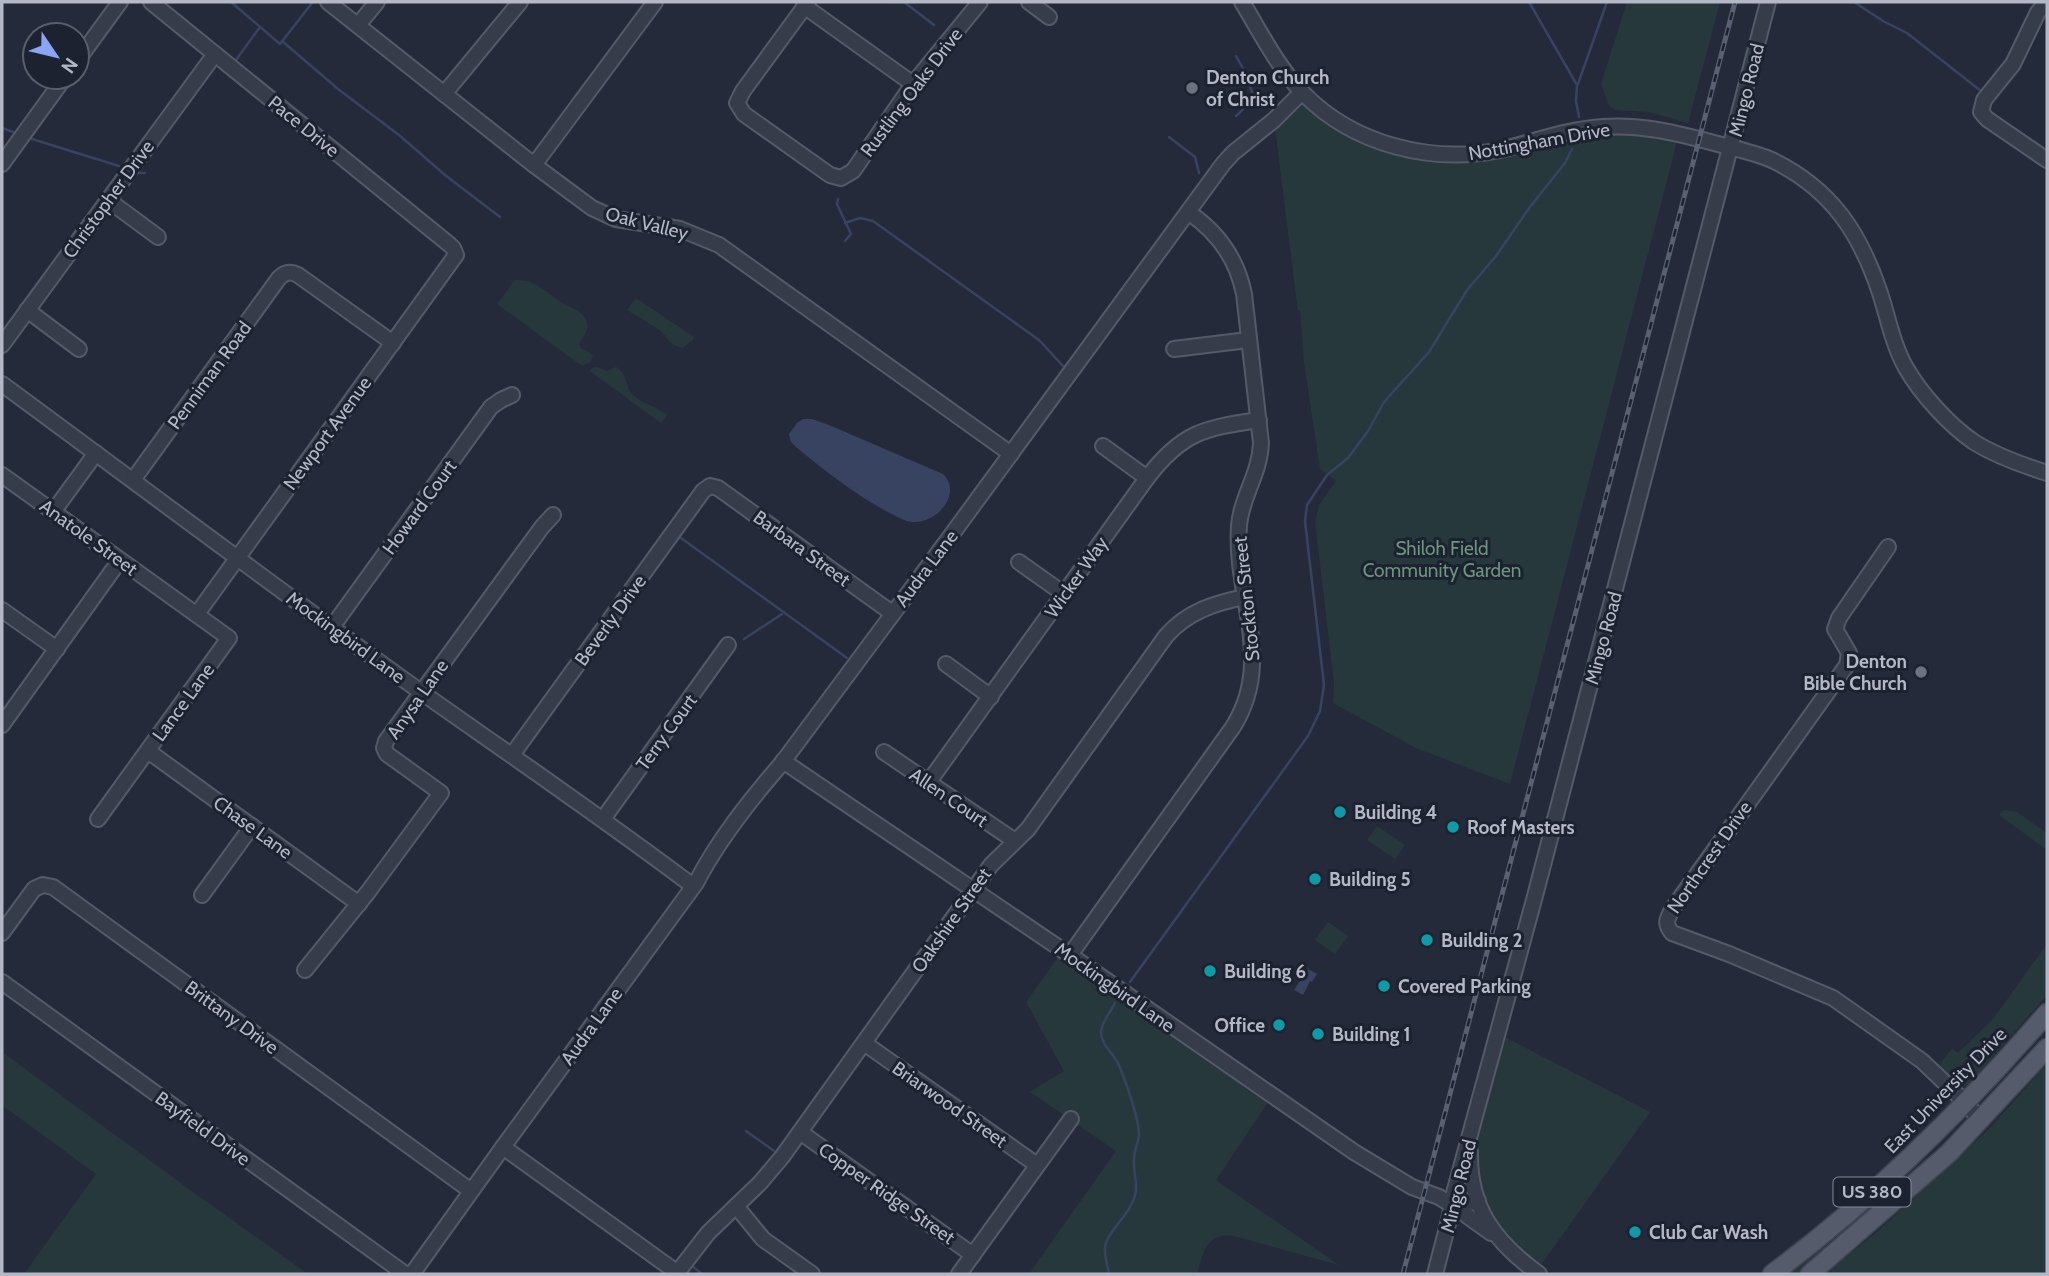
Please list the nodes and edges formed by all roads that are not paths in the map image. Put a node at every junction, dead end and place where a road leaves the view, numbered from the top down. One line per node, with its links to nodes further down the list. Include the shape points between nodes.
1 (120, 2): 15 (street)
2 (151, 2): 16 (street, Pace Drive)
3 (328, 2): 14 (street, Oak Valley)
4 (377, 2): 14 (street)
5 (520, 2): 20 (street)
6 (655, 2): 24 (street)
7 (980, 2): 17 (street, Rustling Oaks Drive)
8 (1029, 2): 13 (street)
9 (1242, 2): 19 (street)
10 (1768, 2): 21 (street, Mingo Road)
11 (2046, 2): 22 (street, via 2013,64 1983,100 1982,112)
12 (806, 4): 17 (street); 17 (street, Rustling Oaks Drive, via 743,90 737,103 744,114 830,175 841,178 852,171)
13 (1049, 17)
14 (358, 25): 20 (street, Oak Valley)
15 (91, 42)
16 (215, 54): 25 (street, Christopher Drive); 28 (street, Pace Drive)
17 (913, 84)
18 (55, 91): 23 (street)
19 (1302, 92): 21 (street, Nottingham Drive, via 1358,132 1424,153 1484,153 1604,127 1656,128); 26 (street, Audra Lane, via 1228,158)
20 (444, 94): 24 (street, Oak Valley)
21 (1731, 147): 41 (street, Nottingham Drive, via 1772,161 1805,181 1846,220 1869,263 1905,367 1956,428 2002,457); 88 (street, Mingo Road)
22 (2047, 160)
23 (2, 164)
24 (534, 165): 40 (street, Oak Valley, via 608,216 670,226 719,245)
25 (108, 200): 27 (street); 29 (street, Christopher Drive)
26 (1188, 212): 30 (street, Stockton Street, via 1212,232 1233,259 1242,286); 40 (street, Audra Lane)
27 (158, 237)
28 (455, 251): 31 (street, Newport Avenue, via 452,262)
29 (27, 310): 32 (street, Christopher Drive); 33 (street)
30 (1248, 340): 34 (street); 37 (street, Stockton Street)
31 (393, 343): 44 (street, Penniman Road, via 288,272 279,278); 49 (street, Newport Avenue)
32 (2, 345)
33 (79, 349)
34 (1174, 349)
35 (2, 384): 39 (street, Mockingbird Lane)
36 (512, 395): 58 (street, Howard Court, via 491,407)
37 (1259, 420): 43 (street, Wicker Way, via 1189,437 1164,456); 53 (street, Stockton Street, via 1258,466 1239,528)
38 (1103, 446): 43 (street)
39 (96, 453): 44 (street, Mockingbird Lane); 46 (street)
40 (1011, 454): 56 (street, Audra Lane)
41 (2047, 473)
42 (2, 475): 46 (street, Anatole Street)
43 (1147, 478): 52 (street, Wicker Way)
44 (133, 480): 49 (street, Mockingbird Lane)
45 (710, 486): 56 (street, Barbara Street); 67 (street, Beverly Drive)
46 (53, 512): 50 (street, Anatole Street)
47 (553, 515): 62 (street, Anysa Lane)
48 (1888, 547): 85 (street, Northcrest Drive, via 1835,629 1849,653 1847,665 1672,908 1667,926 1672,933 1833,998 1922,1061)
49 (236, 557): 57 (street, Newport Avenue); 58 (street, Mockingbird Lane)
50 (120, 560): 54 (street, Anatole Street); 60 (street)
51 (1019, 562): 52 (street)
52 (1064, 594): 63 (street, Wicker Way)
53 (1245, 597): 73 (street, Oakshire Street, via 1208,606 1168,633); 79 (street, Stockton Street, via 1253,662 1242,711)
54 (177, 600): 57 (street, Lance Lane)
55 (2, 610): 60 (street)
56 (892, 613): 68 (street, Audra Lane)
57 (197, 614): 65 (street, Lance Lane, via 229,638)
58 (332, 627): 62 (street, Mockingbird Lane)
59 (728, 645): 71 (street, Terry Court)
60 (57, 649): 64 (street)
61 (946, 664): 63 (street)
62 (421, 692): 67 (street, Mockingbird Lane); 77 (street, Anysa Lane, via 384,748 441,793)
63 (991, 696): 69 (street, Wicker Way)
64 (2, 725)
65 (148, 751): 70 (street, Lance Lane); 72 (street, Chase Lane)
66 (884, 752): 69 (street, Allen Court)
67 (512, 755): 71 (street, Mockingbird Lane)
68 (783, 761): 74 (street, Audra Lane); 75 (street, Mockingbird Lane)
69 (928, 783): 73 (street, Allen Court)
70 (98, 819)
71 (603, 819): 74 (street, Mockingbird Lane)
72 (252, 826): 76 (street); 77 (street, Chase Lane)
73 (1015, 841): 75 (street, Oakshire Street, via 994,860)
74 (693, 886): 90 (street, Audra Lane)
75 (973, 890): 79 (street, Mockingbird Lane); 83 (street, Oakshire Street)
76 (202, 895)
77 (359, 904): 80 (street, Anysa Lane)
78 (2, 933): 92 (street, Brittany Drive, via 34,889 53,887)
79 (1070, 955): 94 (street, Mockingbird Lane, via 1354,1152)
80 (305, 970)
81 (2, 982): 98 (street, Bayfield Drive)
82 (2047, 1013): 85 (main road, East University Drive / US 380)
83 (864, 1043): 89 (street, Oakshire Street); 91 (street, Briarwood Street)
84 (2047, 1048): 87 (main road, US 380)
85 (1965, 1102): 87 (street, Northcrest Drive); 105 (main road, East University Drive / US 380, via 1868,1196)
86 (1071, 1119): 91 (street)
87 (1981, 1121): 106 (main road, US 380)
88 (1474, 1127): 93 (street, via 1470,1162); 94 (street, Mingo Road)
89 (800, 1132): 95 (street, Oakshire Street, via 768,1175); 97 (street, Copper Ridge Street)
90 (503, 1147): 92 (street, Audra Lane); 100 (street)
91 (1037, 1165): 97 (street)
92 (471, 1191): 99 (street, Audra Lane)
93 (1478, 1201): 94 (street); 96 (street)
94 (1452, 1205): 96 (street, Mockingbird Lane); 103 (street, Mingo Road)
95 (736, 1206): 100 (street, Oakshire Street, via 708,1233); 101 (street, via 763,1239)
96 (1501, 1242): 104 (street)
97 (973, 1255): 102 (street)
98 (405, 1274)
99 (412, 1274)
100 (678, 1274)
101 (812, 1274)
102 (959, 1274)
103 (1435, 1274)
104 (1539, 1274)
105 (1772, 1274)
106 (1810, 1274)

